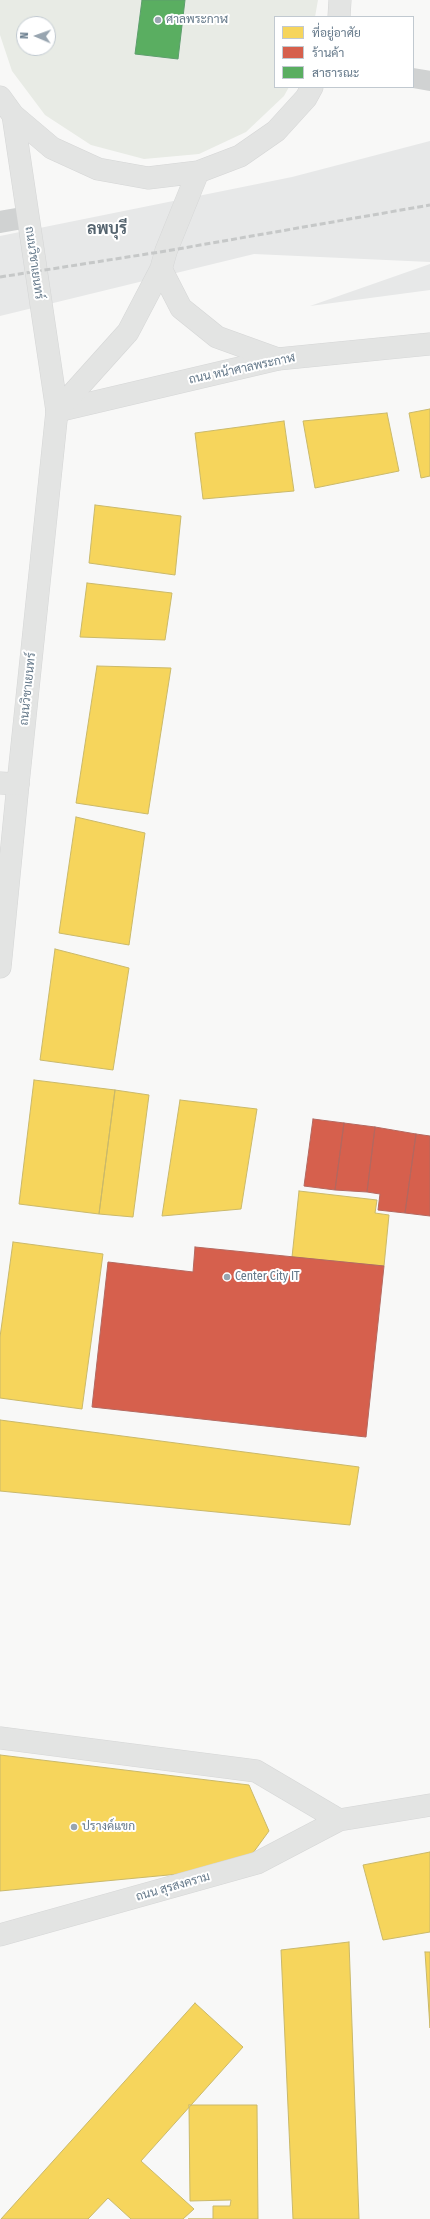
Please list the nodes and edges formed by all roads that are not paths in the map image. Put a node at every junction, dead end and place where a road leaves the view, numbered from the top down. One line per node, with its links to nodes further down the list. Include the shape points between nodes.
1 (340, 0): 2 (main road)
2 (339, 16)
3 (414, 78): 4 (lane)
4 (430, 81)
5 (311, 88): 8 (main road, via 306,98 276,131 240,156)
6 (0, 97): 7 (main road)
7 (13, 115): 8 (main road, via 52,148 98,169 148,178); 9 (main road, ถนนวิชาเยนทร์)
8 (198, 172): 11 (main road)
9 (28, 217): 10 (street); 14 (main road, ถนนวิชาเยนทร์)
10 (0, 222)
11 (161, 269): 13 (main road, via 181,308 217,337); 14 (main road, via 128,332)
12 (430, 344): 13 (main road, ถนน หน้าศาลพระกาฬ)
13 (278, 359): 14 (main road, ถนน หน้าศาลพระกาฬ)
14 (57, 411): 15 (main road, ถนนวิชาเยนทร์)
15 (9, 783): 16 (main road, ถนนวิชาเยนทร์)
16 (0, 967)
17 (0, 1738): 19 (main road, via 256,1771)
18 (430, 1805): 19 (main road, ถนน สุรสงคราม)
19 (339, 1820): 20 (main road, ถนน สุรสงคราม, via 257,1863)
20 (0, 1935)

